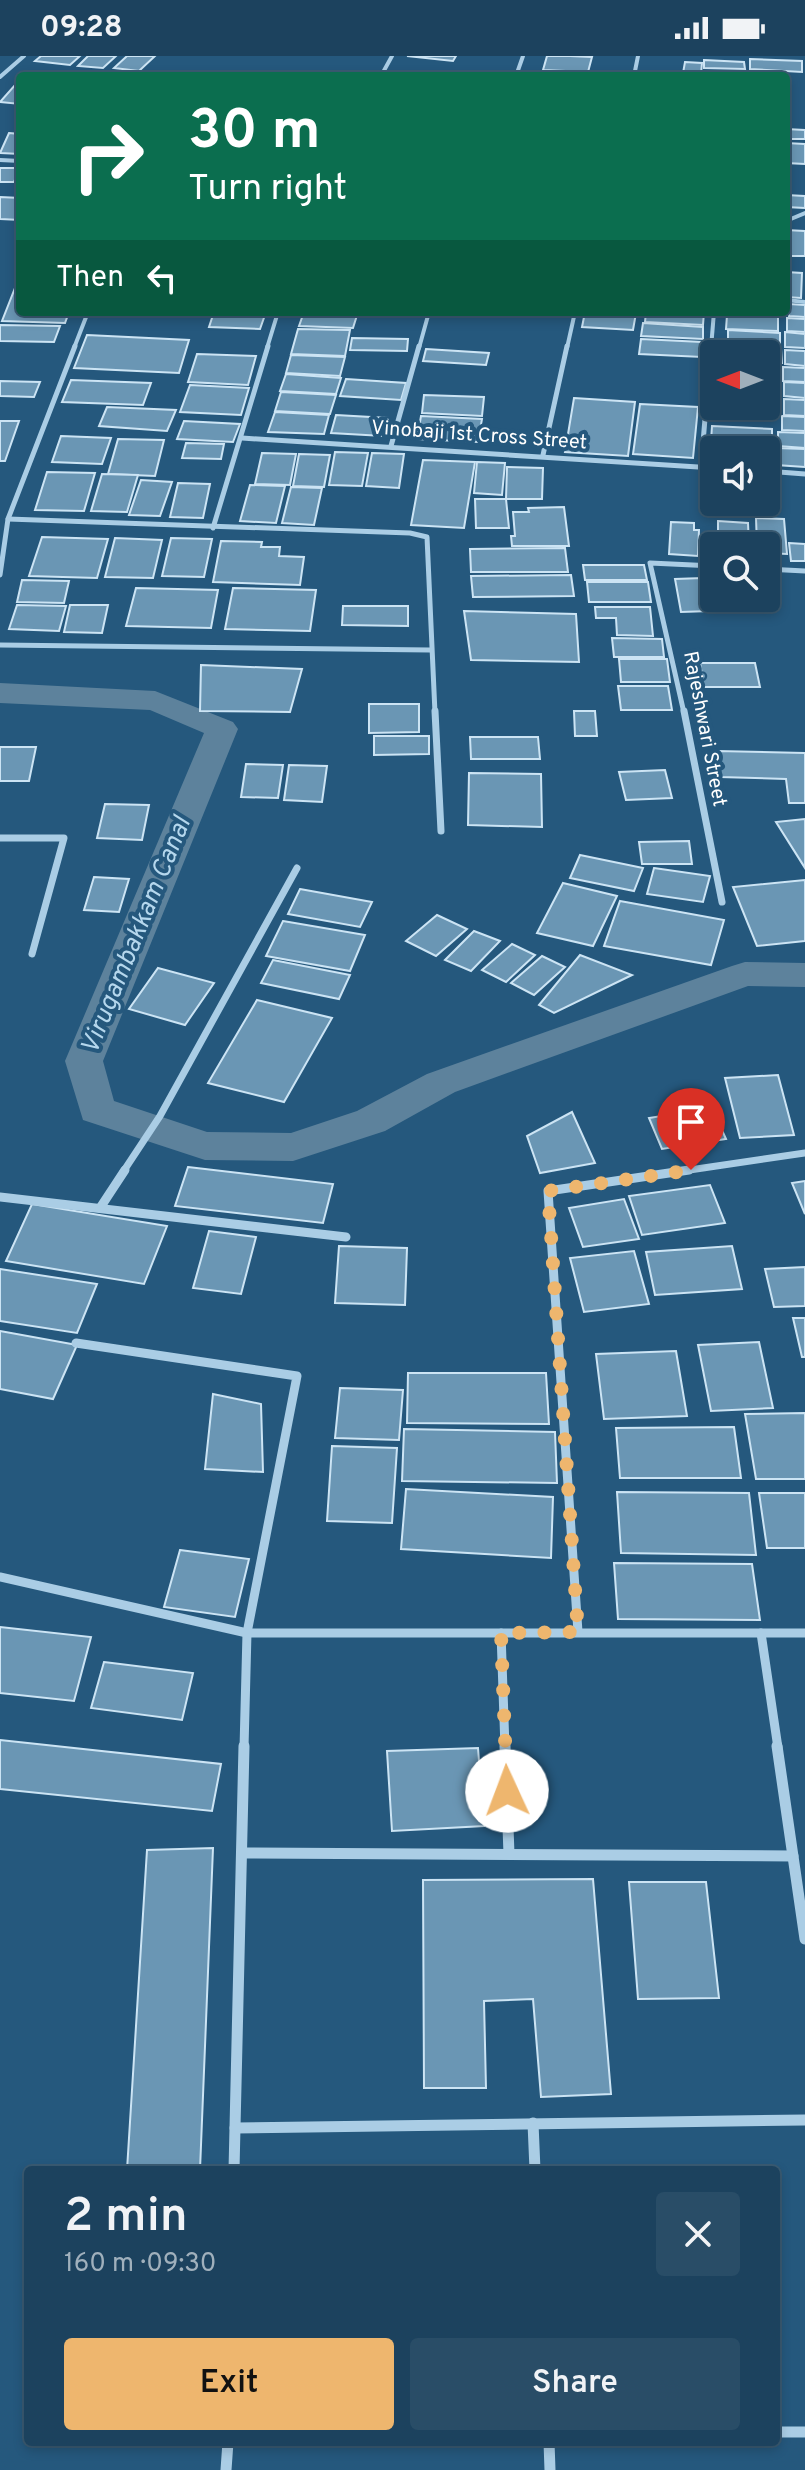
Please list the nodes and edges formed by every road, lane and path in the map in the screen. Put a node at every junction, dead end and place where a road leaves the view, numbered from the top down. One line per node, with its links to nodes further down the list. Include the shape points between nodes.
1 (24, 56): 2 (street)
2 (0, 77)
3 (86, 316): 15 (street)
4 (277, 316): 9 (street)
5 (428, 316): 10 (street)
6 (574, 316): 11 (street)
7 (714, 316): 8 (street)
8 (704, 436)
9 (242, 438): 10 (street, Vinobaji 1st Cross Street); 16 (street)
10 (391, 446): 11 (street, Vinobaji 1st Cross Street)
11 (543, 455): 12 (street, Vinobaji 1st Cross Street)
12 (700, 467)
13 (780, 472): 14 (street)
14 (805, 474)
15 (8, 519): 16 (street); 20 (street)
16 (213, 528): 22 (street, via 427,537)
17 (700, 565): 26 (street, Rajeshwari Street, via 650,563)
18 (780, 570): 19 (street)
19 (805, 571)
20 (0, 575)
21 (0, 645): 22 (street)
22 (430, 650): 23 (street)
23 (441, 831)
24 (0, 838): 27 (street, via 64,838)
25 (297, 868): 30 (street, via 160,1116)
26 (722, 902)
27 (32, 954)
28 (805, 1153): 34 (street, via 548,1191)
29 (0, 1197): 30 (street)
30 (100, 1208): 31 (street)
31 (346, 1237)
32 (76, 1343): 35 (street, via 297,1376)
33 (0, 1577): 35 (street)
34 (578, 1632): 36 (street); 37 (street)
35 (247, 1633): 36 (street); 39 (street)
36 (501, 1633): 40 (street)
37 (761, 1633): 38 (street); 41 (street)
38 (805, 1633)
39 (242, 1853): 40 (street); 45 (street)
40 (509, 1854): 41 (street)
41 (793, 1856): 42 (street)
42 (805, 1939)
43 (805, 2120): 44 (street)
44 (533, 2123): 45 (street); 47 (street)
45 (235, 2128): 46 (street)
46 (234, 2166)
47 (535, 2166)
48 (780, 2432): 49 (street)
49 (805, 2432)
50 (228, 2446): 52 (street)
51 (549, 2446): 53 (street)
52 (226, 2470)
53 (550, 2470)

